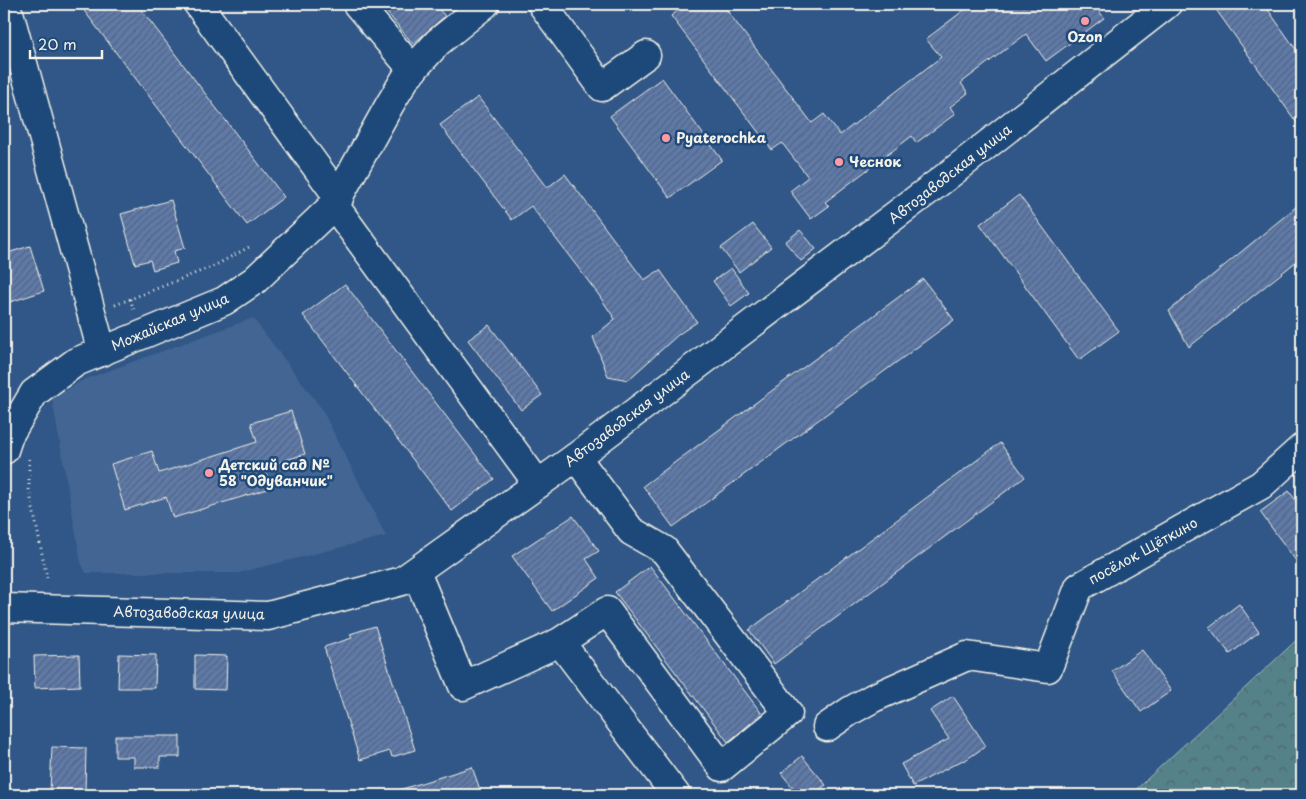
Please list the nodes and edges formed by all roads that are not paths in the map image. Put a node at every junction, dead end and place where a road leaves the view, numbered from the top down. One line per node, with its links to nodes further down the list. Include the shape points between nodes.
1 (198, 4): 11 (street)
2 (357, 4): 10 (street)
3 (485, 4): 10 (street, Можайская улица, via 438,42)
4 (526, 4): 9 (street)
5 (542, 4): 8 (street, via 602,86)
6 (1167, 4): 15 (street, Автозаводская улица, via 942,180)
7 (10, 16): 12 (street)
8 (646, 55)
9 (568, 66)
10 (412, 70): 11 (street, Можайская улица)
11 (336, 202): 12 (street, Можайская улица, via 255,280 224,301); 16 (street)
12 (102, 352): 14 (street, Можайская улица, via 76,362 34,393 9,435)
13 (1302, 448): 20 (street, посёлок Щёткино, via 1260,485 1079,587 1048,668 966,656 873,698)
14 (17, 452)
15 (576, 457): 16 (street, Автозаводская улица); 19 (street, via 631,531 664,550 788,713 722,766 607,610)
16 (538, 484): 17 (street, Автозаводская улица)
17 (416, 572): 18 (street, Автозаводская улица, via 402,581 268,616); 19 (street, via 463,686)
18 (4, 608)
19 (560, 642): 21 (street)
20 (827, 727)
21 (676, 795)

